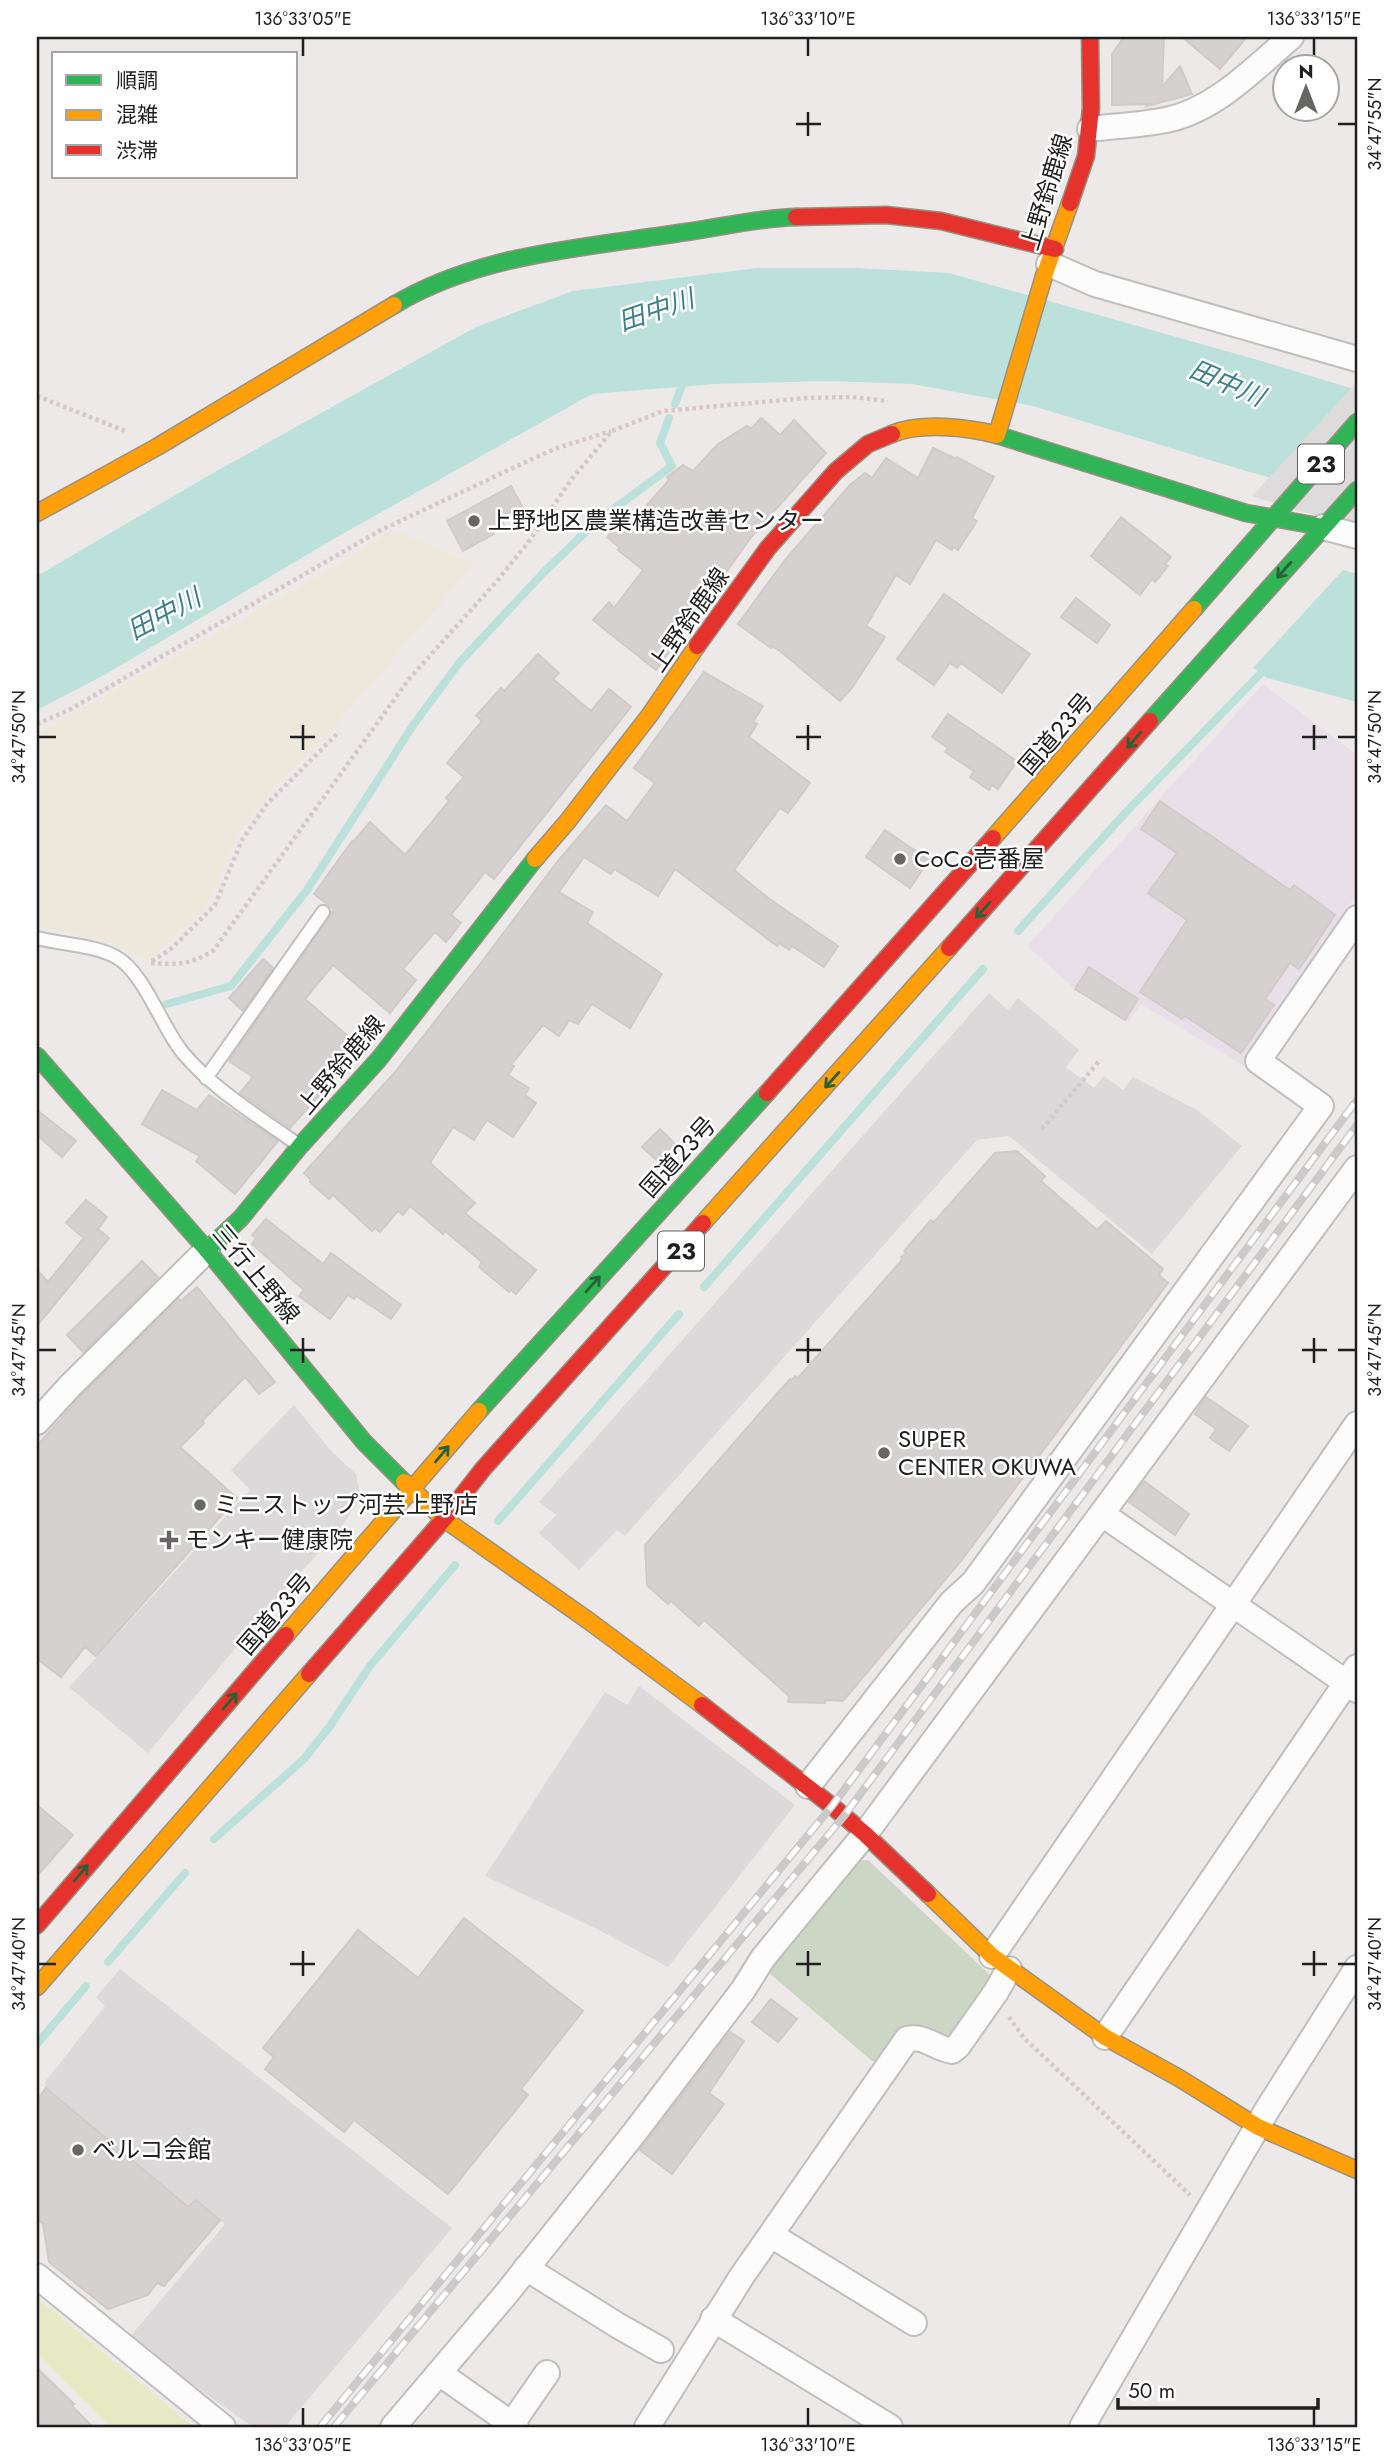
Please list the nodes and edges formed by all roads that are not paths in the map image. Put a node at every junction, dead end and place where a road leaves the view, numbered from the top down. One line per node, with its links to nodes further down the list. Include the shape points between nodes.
1 (1090, 37): 3 (main road, 上野鈴鹿線)
2 (1292, 37): 3 (street, via 1234,87 1193,112)
3 (1090, 129): 4 (main road, 上野鈴鹿線, via 1086,156)
4 (1049, 263): 5 (street, via 1095,284); 7 (main road, 上野鈴鹿線); 9 (main road, via 941,221 886,215 790,217 504,262 412,294 158,447)
5 (1357, 359)
6 (1357, 422): 10 (main road, 国道23号 / 23)
7 (997, 435): 10 (main road); 18 (main road, 上野鈴鹿線, via 965,428 899,431 867,444 835,471 768,548 649,716 473,942 379,1059)
8 (1357, 490): 11 (main road, 23)
9 (37, 513)
10 (1273, 518): 11 (main road); 23 (main road, 国道23号 / 23, one-way to 10, via 504,1381 861,990)
11 (1327, 524): 12 (street); 25 (main road, 23, one-way to 25, via 483,1469)
12 (1357, 536)
13 (323, 912): 17 (lane)
14 (1357, 918): 28 (street, via 1258,1060 1321,1107 973,1583 952,1602)
15 (37, 938): 17 (lane, via 101,951 129,966 181,1052)
16 (37, 1056): 20 (main road, 三行上野線)
17 (206, 1078): 18 (lane)
18 (300, 1146): 20 (main road, 上野鈴鹿線, via 241,1218)
19 (1357, 1168): 24 (street)
20 (207, 1250): 21 (street); 23 (main road, 三行上野線, via 364,1441)
21 (37, 1422)
22 (1357, 1424): 26 (street)
23 (412, 1489): 25 (main road, 三行上野線); 30 (main road, 国道23号 / 23, one-way to 23)
24 (1102, 1514): 26 (street); 29 (street)
25 (444, 1519): 28 (main road, 三行上野線, via 600,1629); 33 (main road, 23)
26 (1234, 1605): 27 (street); 31 (street)
27 (1354, 1680): 34 (street)
28 (808, 1786): 29 (main road, 三行上野線)
29 (865, 1834): 31 (main road, 三行上野線); 38 (street, via 763,1958 707,2039)
30 (37, 1925)
31 (1001, 1963): 34 (main road, 三行上野線); 37 (street, via 996,1992 952,2051 918,2037 907,2039)
32 (1357, 1968): 35 (street)
33 (37, 1987)
34 (1105, 2037): 35 (main road, 三行上野線)
35 (1258, 2127): 36 (main road, 三行上野線); 50 (street)
36 (1357, 2170)
37 (771, 2235): 40 (street); 41 (street)
38 (526, 2268): 42 (street); 43 (street)
39 (37, 2276): 46 (street)
40 (713, 2319): 48 (street); 49 (street)
41 (914, 2323)
42 (661, 2350)
43 (439, 2373): 45 (street); 47 (street)
44 (547, 2373): 45 (street)
45 (512, 2425)
46 (223, 2427)
47 (393, 2427)
48 (647, 2427)
49 (890, 2427)
50 (1083, 2427)

